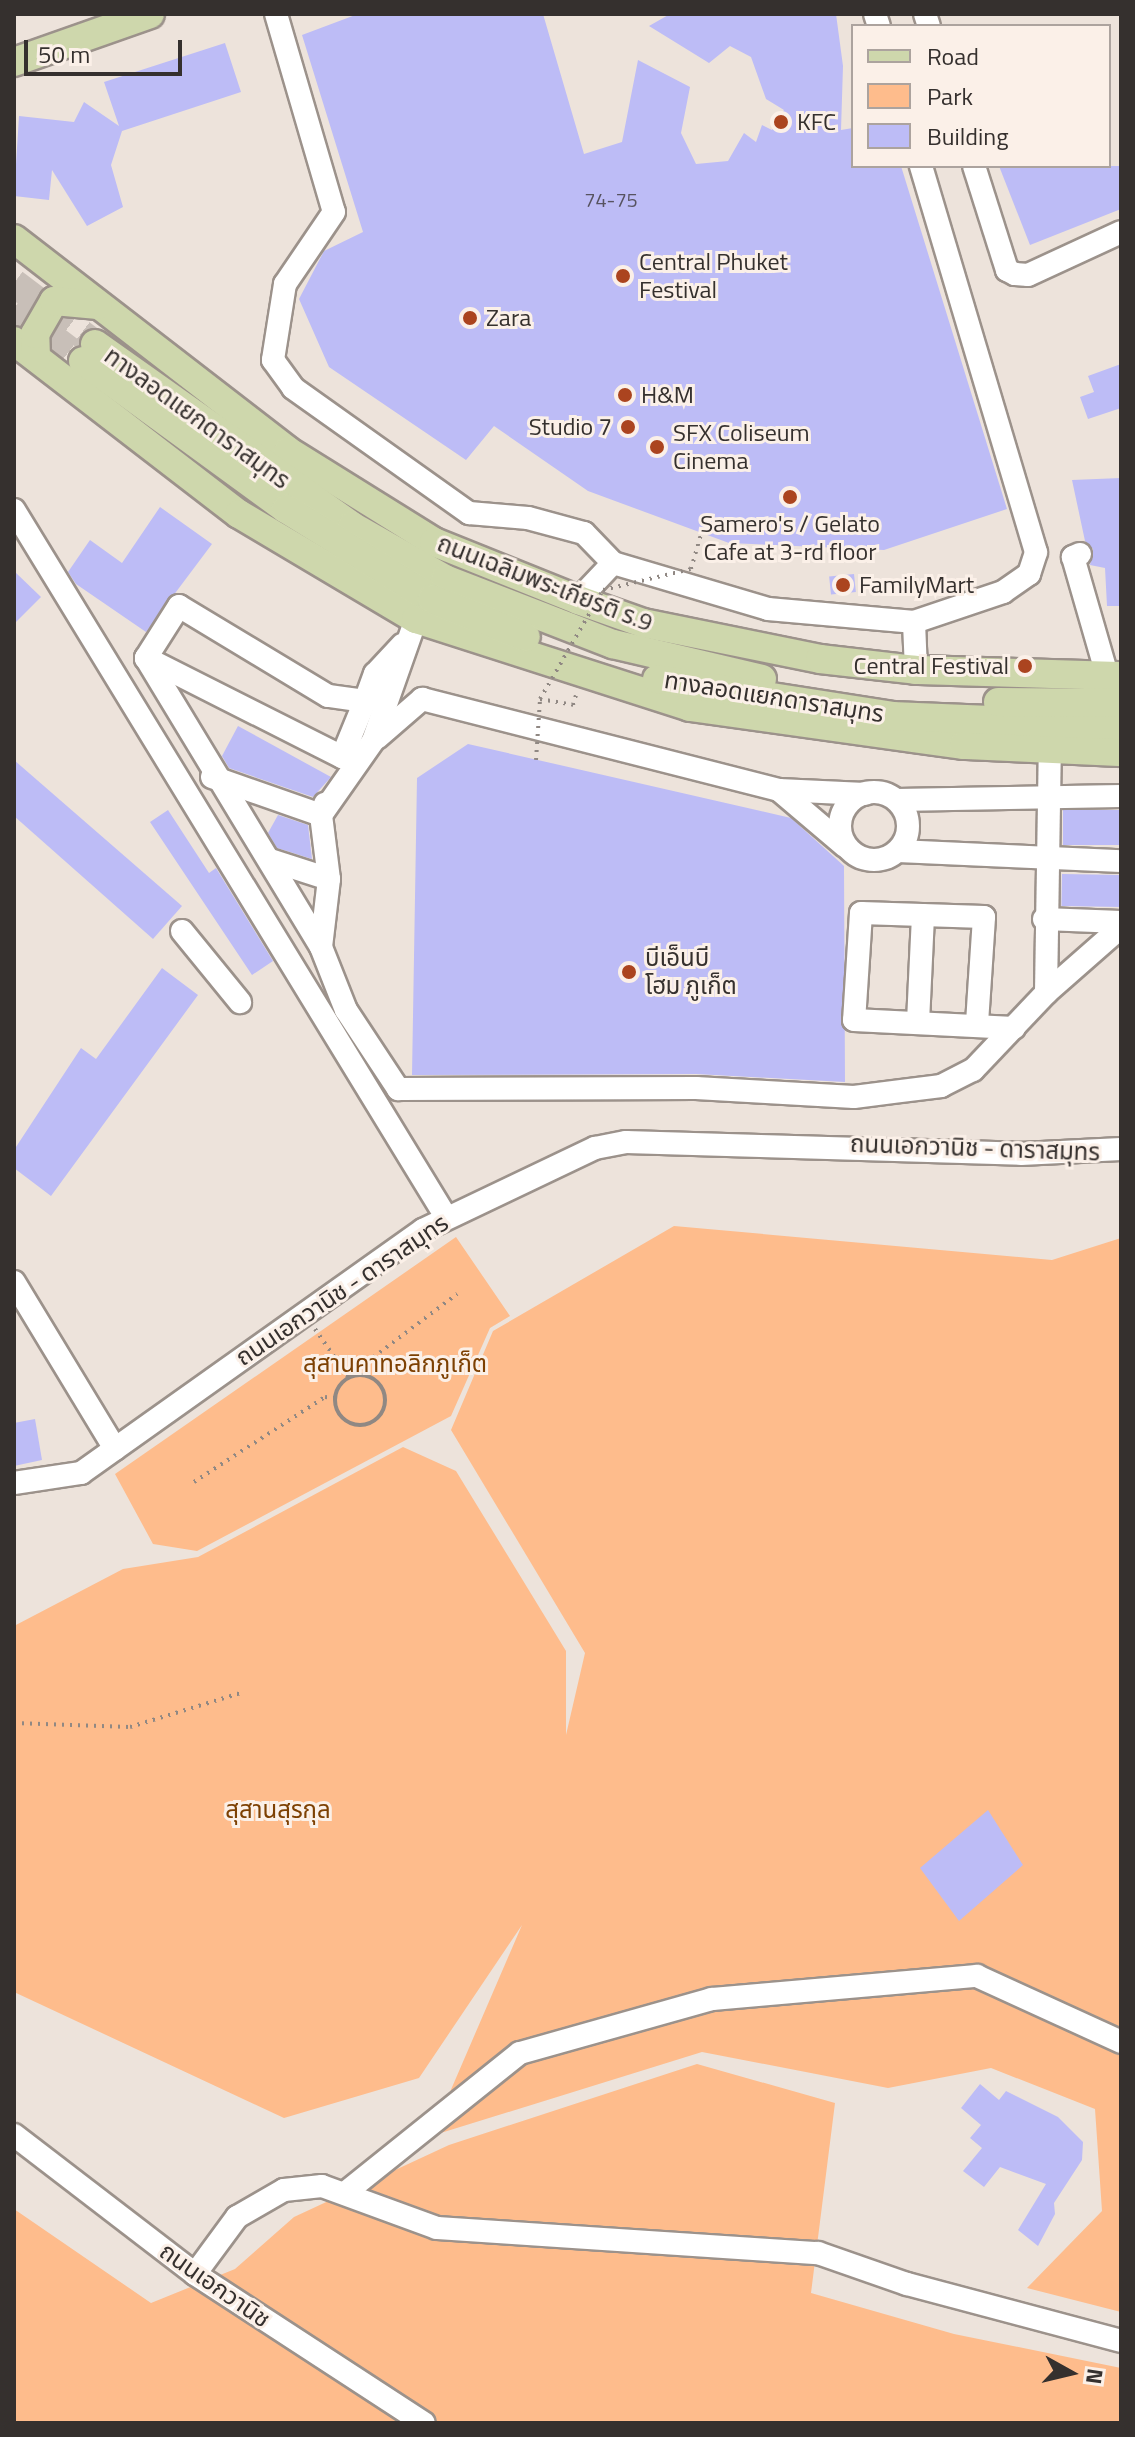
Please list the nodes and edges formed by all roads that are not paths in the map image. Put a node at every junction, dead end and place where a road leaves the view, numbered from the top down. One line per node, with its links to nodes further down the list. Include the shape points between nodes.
1 (150, 14): 3 (main road)
2 (276, 14): 14 (street, via 334,212 304,247 285,284 273,360 293,388 469,513 528,518 584,533)
3 (61, 43): 4 (main road); 5 (main road)
4 (14, 62)
5 (14, 83)
6 (922, 168): 16 (street, via 1036,552 1029,574 1003,592)
7 (975, 168): 8 (street, via 1007,270 1015,274 1028,275)
8 (1121, 232)
9 (14, 238): 10 (main road, ถนนเฉลิมพระเกียรติ ร.9)
10 (98, 305): 11 (main road, via 54,301); 15 (main road, ถนนเฉลิมพระเกียรติ ร.9, via 288,451 434,542)
11 (25, 349): 17 (main road, via 239,514)
12 (14, 510): 52 (street)
13 (1080, 554): 20 (street, via 1073,557)
14 (613, 563): 15 (street); 16 (street, via 768,609)
15 (578, 600): 19 (main road, ถนนเฉลิมพระเกียรติ ร.9, via 643,623 820,659)
16 (914, 622): 19 (street)
17 (412, 628): 21 (street, via 375,674); 24 (street); 25 (main road, via 690,707 840,731)
18 (146, 658): 21 (street, via 179,606 328,696); 27 (street); 28 (street)
19 (916, 670): 20 (main road, ถนนเฉลิมพระเกียรติ ร.9)
20 (1114, 675)
21 (365, 701): 27 (street)
22 (1121, 703): 23 (main road, ทางลอดแยกดาราสมุทร, via 841,695 613,644 445,579 352,526 89,352 286,509 418,591 552,647 677,685 892,716)
23 (1121, 725)
24 (373, 741): 29 (street, via 422,699); 34 (street)
25 (1050, 750): 26 (main road); 30 (street)
26 (1121, 752)
27 (342, 757): 34 (street)
28 (212, 777): 34 (street); 38 (street)
29 (779, 790): 31 (street); 35 (street)
30 (1046, 792): 32 (street); 33 (street); 37 (street)
31 (865, 794): 33 (street); 35 (street, via 842,816)
32 (1121, 796)
33 (897, 800): 36 (street, via 908,819)
34 (321, 815): 40 (street)
35 (847, 848): 36 (street, via 866,860)
36 (898, 851): 37 (street)
37 (1044, 858): 39 (street); 42 (street)
38 (270, 860): 40 (street); 45 (street)
39 (1121, 861)
40 (329, 879): 45 (street)
41 (923, 915): 48 (street); 48 (street, via 861,913 854,1020); 49 (street, via 984,917)
42 (1044, 919): 43 (street); 46 (street)
43 (1121, 924): 46 (street)
44 (182, 931): 47 (street)
45 (321, 947): 50 (street, via 346,1010 398,1089 696,1088 854,1097 941,1086 973,1070)
46 (1046, 993): 50 (street)
47 (240, 1002)
48 (918, 1022): 49 (street)
49 (977, 1023): 50 (street)
50 (1014, 1028)
51 (1121, 1149): 52 (street, ถนนเอกวานิช - ดาราสมุทร, via 1062,1154 626,1142 595,1148)
52 (446, 1217): 54 (street, ถนนเอกวานิช - ดาราสมุทร)
53 (14, 1282): 54 (street)
54 (115, 1449): 55 (street, ถนนเอกวานิช - ดาราสมุทร, via 81,1473)
55 (14, 1483)
56 (1121, 2042): 58 (street, via 977,1976 712,1999 520,2053)
57 (14, 2135): 59 (street, ถนนเอกวานิช)
58 (345, 2193): 59 (street, via 302,2185 263,2199 237,2217); 60 (street, via 437,2228 818,2253 907,2284)
59 (195, 2274): 61 (street, ถนนเอกวานิช)
60 (1121, 2341)
61 (424, 2423)

